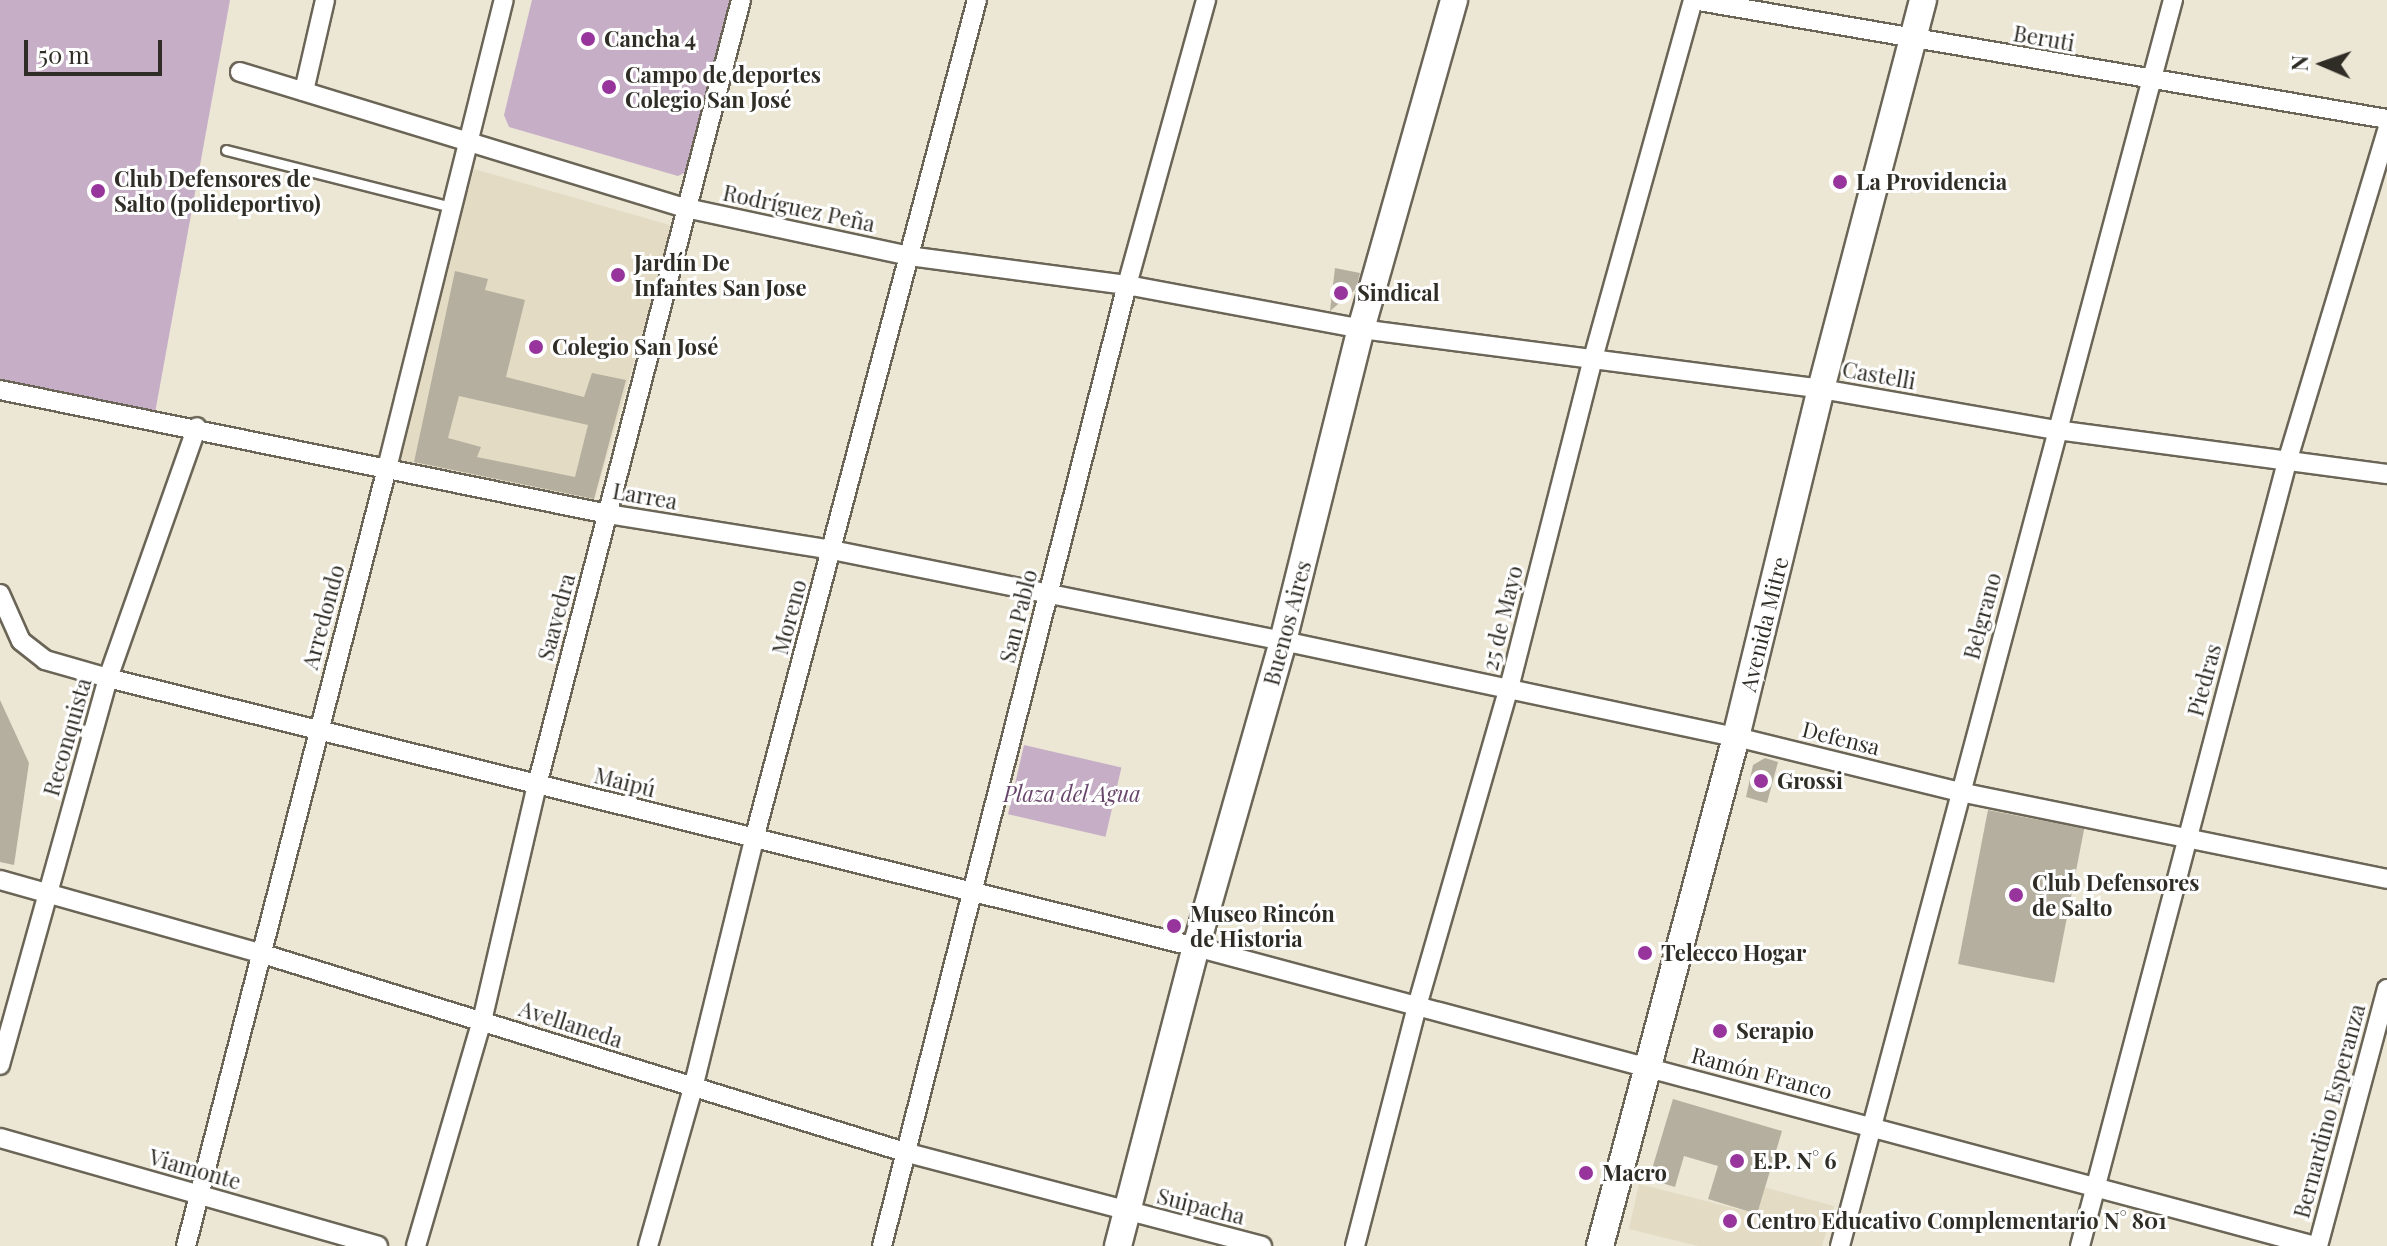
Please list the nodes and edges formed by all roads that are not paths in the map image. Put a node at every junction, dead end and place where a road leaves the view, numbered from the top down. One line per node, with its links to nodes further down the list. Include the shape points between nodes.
1 (325, 0): 13 (street)
2 (504, 0): 16 (street, Arredondo)
3 (741, 0): 19 (street, Saavedra)
4 (977, 0): 20 (street, Moreno)
5 (1206, 0): 21 (street, San Pablo)
6 (1454, 0): 22 (street, Buenos Aires)
7 (1693, 0): 10 (street, Beruti); 23 (street, 25 de Mayo)
8 (1923, 0): 10 (street, Avenida Mitre)
9 (2173, 0): 12 (street, Belgrano)
10 (1914, 40): 12 (street, Beruti); 24 (street, Avenida Mitre)
11 (240, 72): 13 (street, Rodríguez Peña)
12 (2152, 80): 14 (street, Beruti); 27 (street, Belgrano)
13 (304, 91): 16 (street, Rodríguez Peña)
14 (2387, 119)
15 (2387, 130): 28 (street, Piedras)
16 (467, 143): 18 (street, Arredondo); 19 (street, Rodríguez Peña)
17 (226, 150): 18 (lane)
18 (452, 207): 29 (street, Arredondo)
19 (686, 208): 20 (street, Rodríguez Peña); 31 (street, Saavedra)
20 (909, 256): 21 (street, Rodríguez Peña); 32 (street, Moreno)
21 (1127, 285): 22 (street, Rodríguez Peña); 34 (street, San Pablo)
22 (1361, 329): 23 (street, Castelli); 35 (street, Buenos Aires)
23 (1592, 362): 24 (street, Castelli); 37 (street, 25 de Mayo)
24 (1821, 389): 27 (street, Castelli); 39 (street, Avenida Mitre)
25 (0, 390): 26 (street, Larrea)
26 (197, 427): 29 (street, Larrea); 36 (street, Reconquista)
27 (2057, 430): 28 (street, Castelli); 41 (street, Belgrano)
28 (2287, 462): 30 (street, Castelli); 42 (street, Piedras)
29 (387, 468): 31 (street, Larrea); 38 (street, Arredondo)
30 (2387, 474)
31 (608, 514): 32 (street, Larrea); 40 (street, Saavedra)
32 (832, 550): 34 (street, Larrea); 43 (street, Moreno)
33 (0, 594): 36 (street, Maipú, via 21,641 45,660)
34 (1049, 594): 35 (street, Larrea); 47 (street, San Pablo)
35 (1283, 641): 37 (street, Defensa); 48 (street, Buenos Aires)
36 (108, 678): 38 (street, Maipú); 46 (street, Reconquista)
37 (1509, 688): 39 (street, Defensa); 51 (street, 25 de Mayo)
38 (318, 730): 40 (street, Maipú); 49 (street, Arredondo)
39 (1736, 737): 41 (street, Defensa); 54 (street, Avenida Mitre)
40 (537, 785): 43 (street, Maipú); 52 (street, Saavedra)
41 (1960, 792): 42 (street, Defensa); 56 (street, Belgrano)
42 (2187, 838): 44 (street, Defensa); 59 (street, Piedras)
43 (754, 839): 47 (street, Maipú); 55 (street, Moreno)
44 (2387, 879)
45 (0, 880): 46 (street, Avellaneda)
46 (49, 891): 49 (street, Avellaneda); 53 (street, Reconquista)
47 (972, 892): 48 (street, Maipú); 58 (street, San Pablo)
48 (1196, 947): 51 (street, Ramón Franco); 61 (street, Buenos Aires)
49 (263, 954): 52 (street, Avellaneda); 60 (street, Arredondo)
50 (2387, 989): 73 (street, Bernardino Esperanza)
51 (1417, 1006): 54 (street, Ramón Franco); 69 (street, 25 de Mayo)
52 (482, 1021): 55 (street, Avellaneda); 64 (street, Saavedra)
53 (0, 1065)
54 (1647, 1067): 56 (street, Ramón Franco); 70 (street, Avenida Mitre)
55 (693, 1088): 58 (street, Avellaneda); 65 (street, Moreno)
56 (1870, 1127): 59 (street, Ramón Franco); 71 (street, Belgrano)
57 (0, 1138): 60 (street, Viamonte)
58 (908, 1153): 61 (street, Avellaneda); 66 (street, San Pablo)
59 (2095, 1187): 72 (street, Piedras); 73 (street, Ramón Franco)
60 (199, 1195): 62 (street, Arredondo); 63 (street, Viamonte)
61 (1128, 1212): 67 (street, Buenos Aires); 68 (street, Suipacha)
62 (186, 1246)
63 (378, 1246)
64 (416, 1246)
65 (648, 1246)
66 (882, 1246)
67 (1118, 1246)
68 (1262, 1246)
69 (1355, 1246)
70 (1600, 1246)
71 (1840, 1246)
72 (2080, 1246)
73 (2317, 1246)

